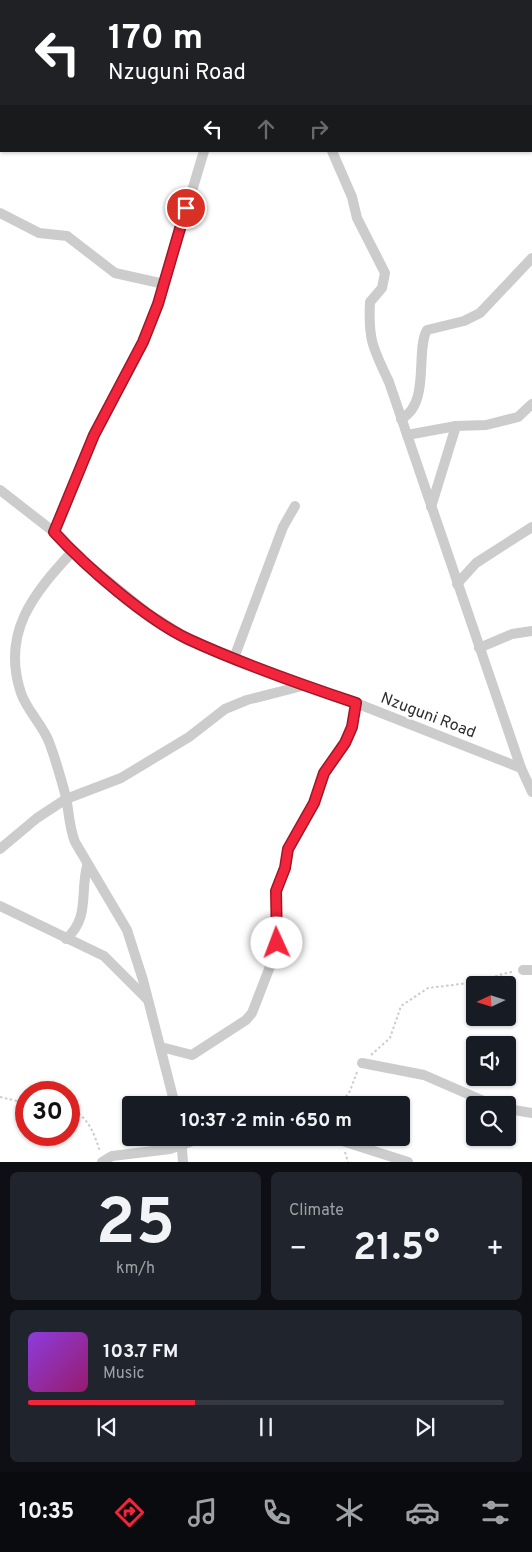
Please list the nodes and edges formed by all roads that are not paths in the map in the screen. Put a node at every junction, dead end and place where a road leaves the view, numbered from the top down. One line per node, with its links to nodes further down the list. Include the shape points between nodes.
1 (204, 152): 5 (street)
2 (332, 152): 7 (street, via 352,197 357,218 385,273 382,288 370,302 369,330)
3 (0, 213): 5 (street, via 39,233 67,236 115,273)
4 (532, 258): 7 (street, via 480,313 464,321 427,330 419,389 410,413)
5 (164, 284): 14 (street, via 143,342 94,435)
6 (532, 404): 8 (street, via 518,417 486,425)
7 (401, 419): 9 (street)
8 (456, 426): 9 (street); 12 (street)
9 (406, 435): 12 (street)
10 (0, 490): 14 (street, Nzuguni Road)
11 (295, 506): 19 (street, via 283,527)
12 (431, 507): 16 (street)
13 (532, 528): 16 (street, via 476,563)
14 (54, 532): 15 (street, Nzuguni Road)
15 (72, 552): 19 (street, Nzuguni Road, via 167,626); 24 (street, via 27,608 13,660 21,693 50,742)
16 (456, 584): 18 (street)
17 (532, 631): 18 (street, via 512,634)
18 (479, 648): 22 (street)
19 (234, 658): 20 (street, Nzuguni Road)
20 (303, 685): 21 (street, Nzuguni Road); 24 (street, via 233,705 189,737 121,778)
21 (356, 703): 22 (street, Nzuguni Road); 30 (street, via 352,727 345,743 324,773 314,803 288,849 276,891 276,951 249,1017 192,1055)
22 (521, 768): 23 (street)
23 (531, 787)
24 (66, 799): 25 (street); 26 (street, via 70,829)
25 (0, 849)
26 (87, 866): 28 (street, via 81,920); 29 (street, via 105,890 127,930)
27 (0, 906): 28 (street)
28 (66, 939): 29 (street, via 104,956)
29 (147, 999): 30 (street)
30 (161, 1047): 32 (street)
31 (362, 1063): 33 (street, via 424,1076)
32 (173, 1096)
33 (472, 1096)
34 (516, 1110): 35 (street)
35 (532, 1113)
36 (174, 1146): 39 (street, via 112,1156)
37 (181, 1146): 40 (street)
38 (363, 1146): 41 (street)
39 (102, 1162)
40 (183, 1162)
41 (408, 1162)

